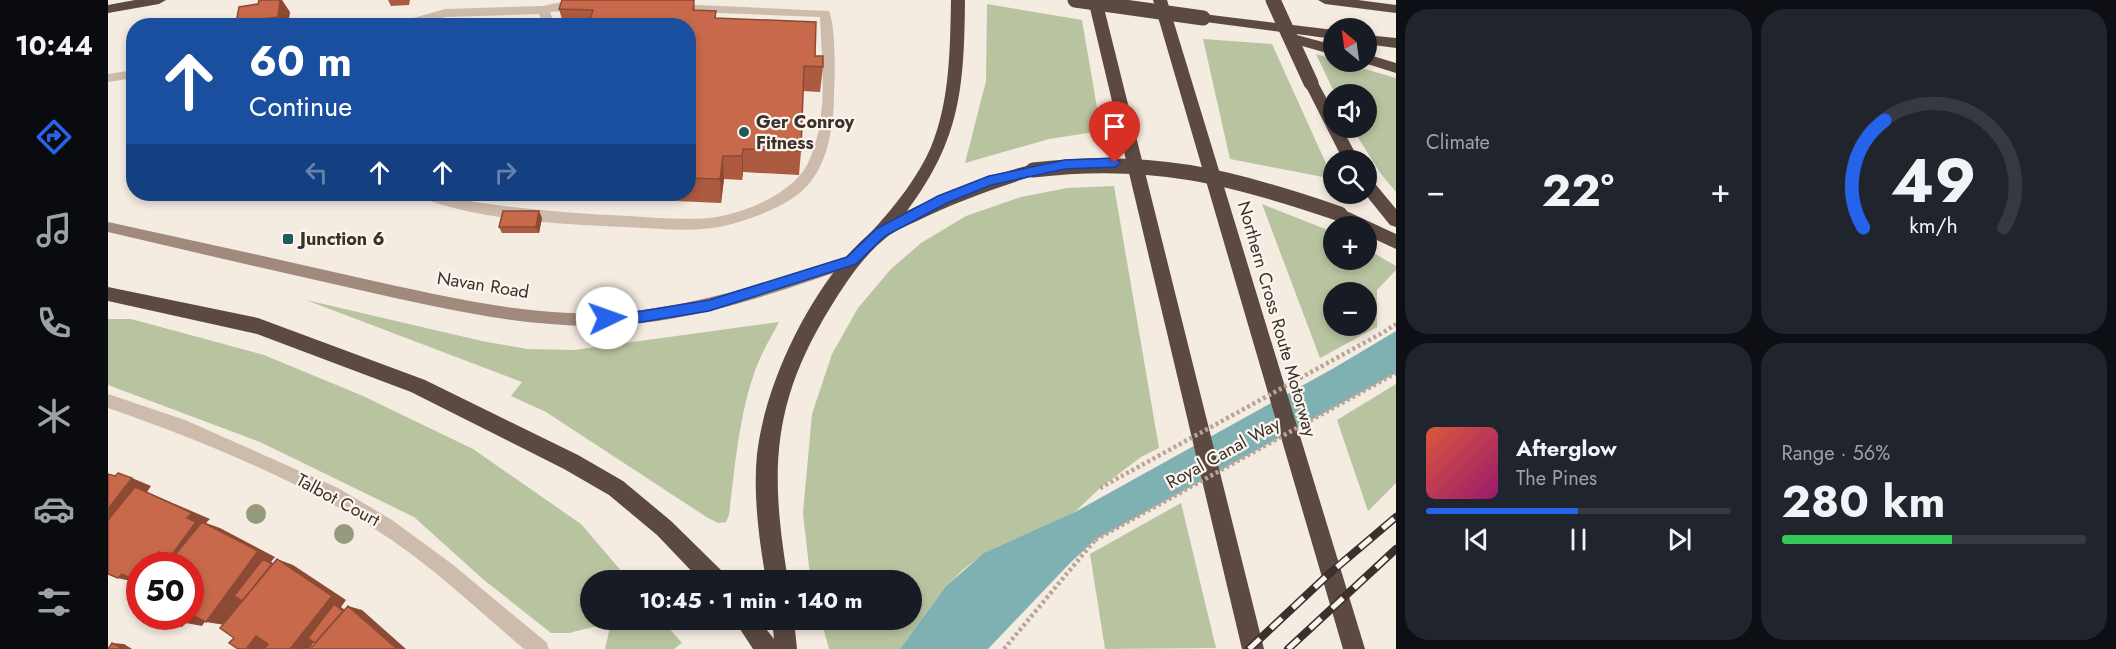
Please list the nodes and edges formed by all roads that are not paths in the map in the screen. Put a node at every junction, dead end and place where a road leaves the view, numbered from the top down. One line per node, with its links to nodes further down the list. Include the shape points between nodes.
1 (159, 0): 10 (highway)
2 (958, 0): 30 (highway, via 951,110 937,149)
3 (1075, 0): 15 (highway, bridge)
4 (1095, 0): 43 (highway)
5 (1160, 0): 44 (highway, Northern Cross Route Motorway)
6 (1273, 0): 24 (highway, bridge)
7 (1325, 0): 11 (highway)
8 (596, 6): 12 (street)
9 (664, 8): 26 (street, via 825,14 829,103 814,165 802,184 743,215 712,223 525,214)
10 (108, 9)
11 (1396, 9)
12 (543, 10): 13 (street, via 445,13); 14 (street)
13 (422, 18)
14 (546, 18)
15 (1209, 19): 16 (highway); 19 (highway)
16 (1323, 34)
17 (1377, 40): 18 (highway)
18 (1396, 42)
19 (1323, 47)
20 (1377, 62): 21 (highway)
21 (1396, 68)
22 (126, 75): 23 (street)
23 (108, 78)
24 (1346, 150)
25 (1377, 197): 28 (highway)
26 (440, 201)
27 (1346, 216): 30 (highway, bridge, via 1264,187 1173,167 1115,163 1065,165 989,181)
28 (1396, 220)
29 (108, 226): 33 (main road, Navan Road, via 462,307 589,319 642,317 709,306)
30 (880, 232): 33 (highway)
31 (1377, 232): 32 (highway)
32 (1396, 242)
33 (852, 261): 37 (highway, via 794,354 771,431 766,480)
34 (108, 294): 36 (highway, via 258,326 418,386 616,488 664,528)
35 (108, 401): 40 (street, Talbot Court, via 179,425 332,494 386,526 446,570)
36 (705, 570)
37 (776, 570)
38 (753, 630): 41 (highway)
39 (784, 630): 42 (highway)
40 (539, 649)
41 (767, 649)
42 (786, 649)
43 (1253, 649)
44 (1354, 649)

